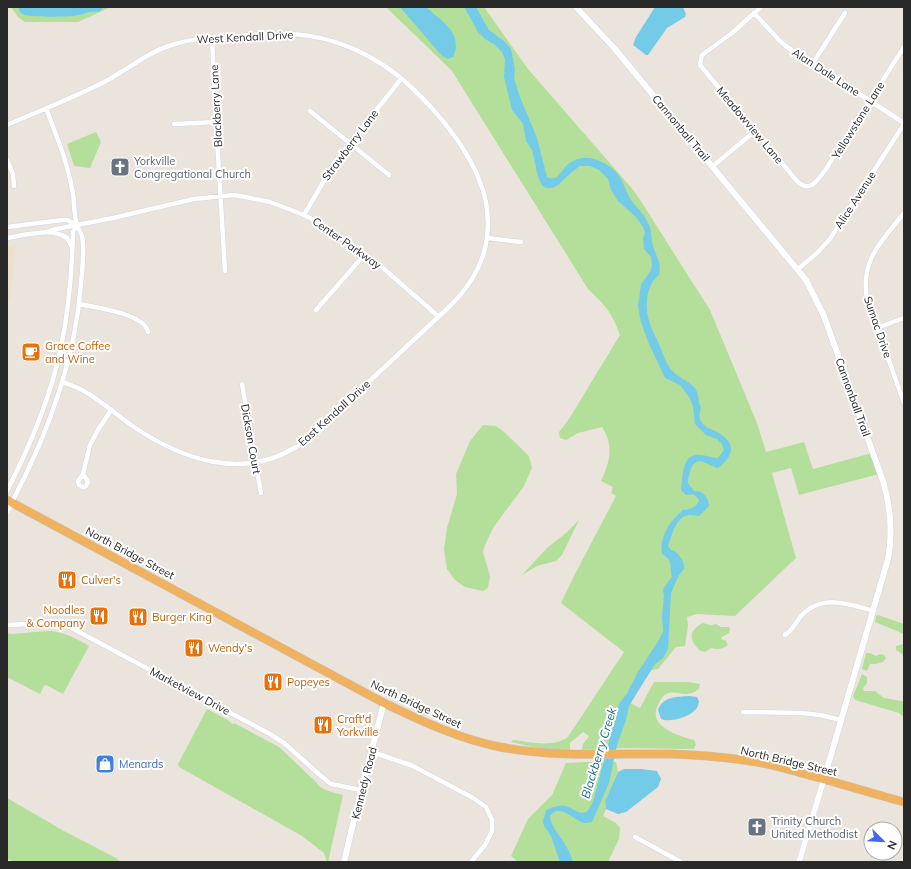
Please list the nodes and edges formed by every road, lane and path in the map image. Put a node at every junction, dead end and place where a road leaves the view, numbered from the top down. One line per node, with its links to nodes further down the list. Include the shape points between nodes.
1 (576, 7): 19 (main road, Cannonball Trail, via 615,49)
2 (761, 7): 3 (street)
3 (754, 13): 7 (street, Alan Dale Lane, via 779,40); 16 (street, Meadowview Lane, via 702,55 700,65)
4 (845, 13): 7 (street)
5 (212, 38): 8 (street, West Kendall Drive, via 291,34 324,39 366,55); 10 (street, West Kendall Drive, via 188,40 155,51 109,79); 12 (street, Blackberry Lane)
6 (904, 47): 9 (street, Yellowstone Lane)
7 (812, 63): 9 (street, Alan Dale Lane)
8 (401, 79): 17 (street, Strawberry Lane); 30 (street, West Kendall Drive, via 441,120 474,168 484,196 488,222)
9 (870, 101): 14 (street, Alan Dale Lane); 22 (street, Yellowstone Lane, via 826,169 813,184)
10 (46, 108): 15 (street, West Kendall Drive); 26 (street, via 67,165)
11 (310, 111): 17 (street)
12 (216, 122): 13 (street); 23 (street, Blackberry Lane)
13 (174, 124)
14 (904, 124): 34 (street, Alice Avenue, via 830,239)
15 (7, 126)
16 (755, 131): 19 (street); 22 (street, Meadowview Lane, via 799,184)
17 (349, 142): 20 (street); 25 (street, Strawberry Lane, via 330,168)
18 (7, 160): 21 (street)
19 (713, 166): 34 (main road, Cannonball Trail)
20 (389, 175)
21 (14, 186)
22 (806, 187)
23 (221, 196): 25 (street, Center Parkway, via 234,195 270,202); 26 (street, Center Parkway, via 179,202); 35 (street, Blackberry Lane)
24 (904, 213): 40 (street, Sumac Drive, via 876,248 866,272 867,298)
25 (304, 214): 33 (street, Center Parkway)
26 (77, 224): 27 (street, Center Parkway, via 62,220); 28 (street, Center Parkway); 32 (street); 36 (street, via 82,236)
27 (7, 227)
28 (47, 232): 29 (street, Center Parkway); 32 (street, Center Parkway, via 67,238)
29 (7, 238)
30 (487, 238): 31 (street); 38 (street, East Kendall Drive, via 480,264 472,280 461,295)
31 (521, 242)
32 (73, 250): 48 (street, via 69,302 57,362 35,428)
33 (365, 254): 37 (street); 38 (street, Center Parkway)
34 (798, 269): 52 (main road, Cannonball Trail, via 822,311 889,504 892,523 891,547)
35 (225, 271)
36 (79, 304): 41 (street, via 128,315 142,322 148,328); 42 (street, via 69,360)
37 (316, 310)
38 (438, 316): 46 (street, East Kendall Drive, via 313,434 291,450)
39 (904, 318): 40 (street)
40 (877, 328): 44 (street, Sumac Drive)
41 (148, 332)
42 (62, 382): 45 (street, East Kendall Drive, via 96,398); 50 (street, via 36,452)
43 (242, 384): 46 (street, Dickson Court)
44 (904, 403)
45 (111, 410): 46 (street, East Kendall Drive, via 174,450 216,463); 47 (street, via 90,445)
46 (254, 462): 49 (street, Dickson Court)
47 (83, 474)
48 (7, 492)
49 (261, 493)
50 (9, 501): 51 (street); 55 (highway, North Bridge Street)
51 (7, 511)
52 (874, 611): 54 (street, via 841,602 823,603 808,610); 57 (main road, Cannonball Trail)
53 (7, 625): 60 (street, Marketview Drive, via 66,625 270,734 332,784)
54 (785, 635)
55 (384, 704): 58 (main road, Kennedy Road); 59 (highway, North Bridge Street, via 462,737 499,747 532,752 700,756 752,761)
56 (743, 712): 57 (street, via 802,712)
57 (842, 720): 59 (main road, Cannonball Trail)
58 (372, 752): 60 (main road, Kennedy Road); 64 (street, via 413,766 486,807 492,820 492,831 485,845)
59 (824, 779): 61 (highway, North Bridge Street); 66 (street, Cannonball Trail)
60 (361, 790): 63 (main road, Kennedy Road)
61 (904, 802)
62 (635, 837): 65 (street)
63 (344, 862)
64 (471, 862)
65 (681, 862)
66 (799, 862)

